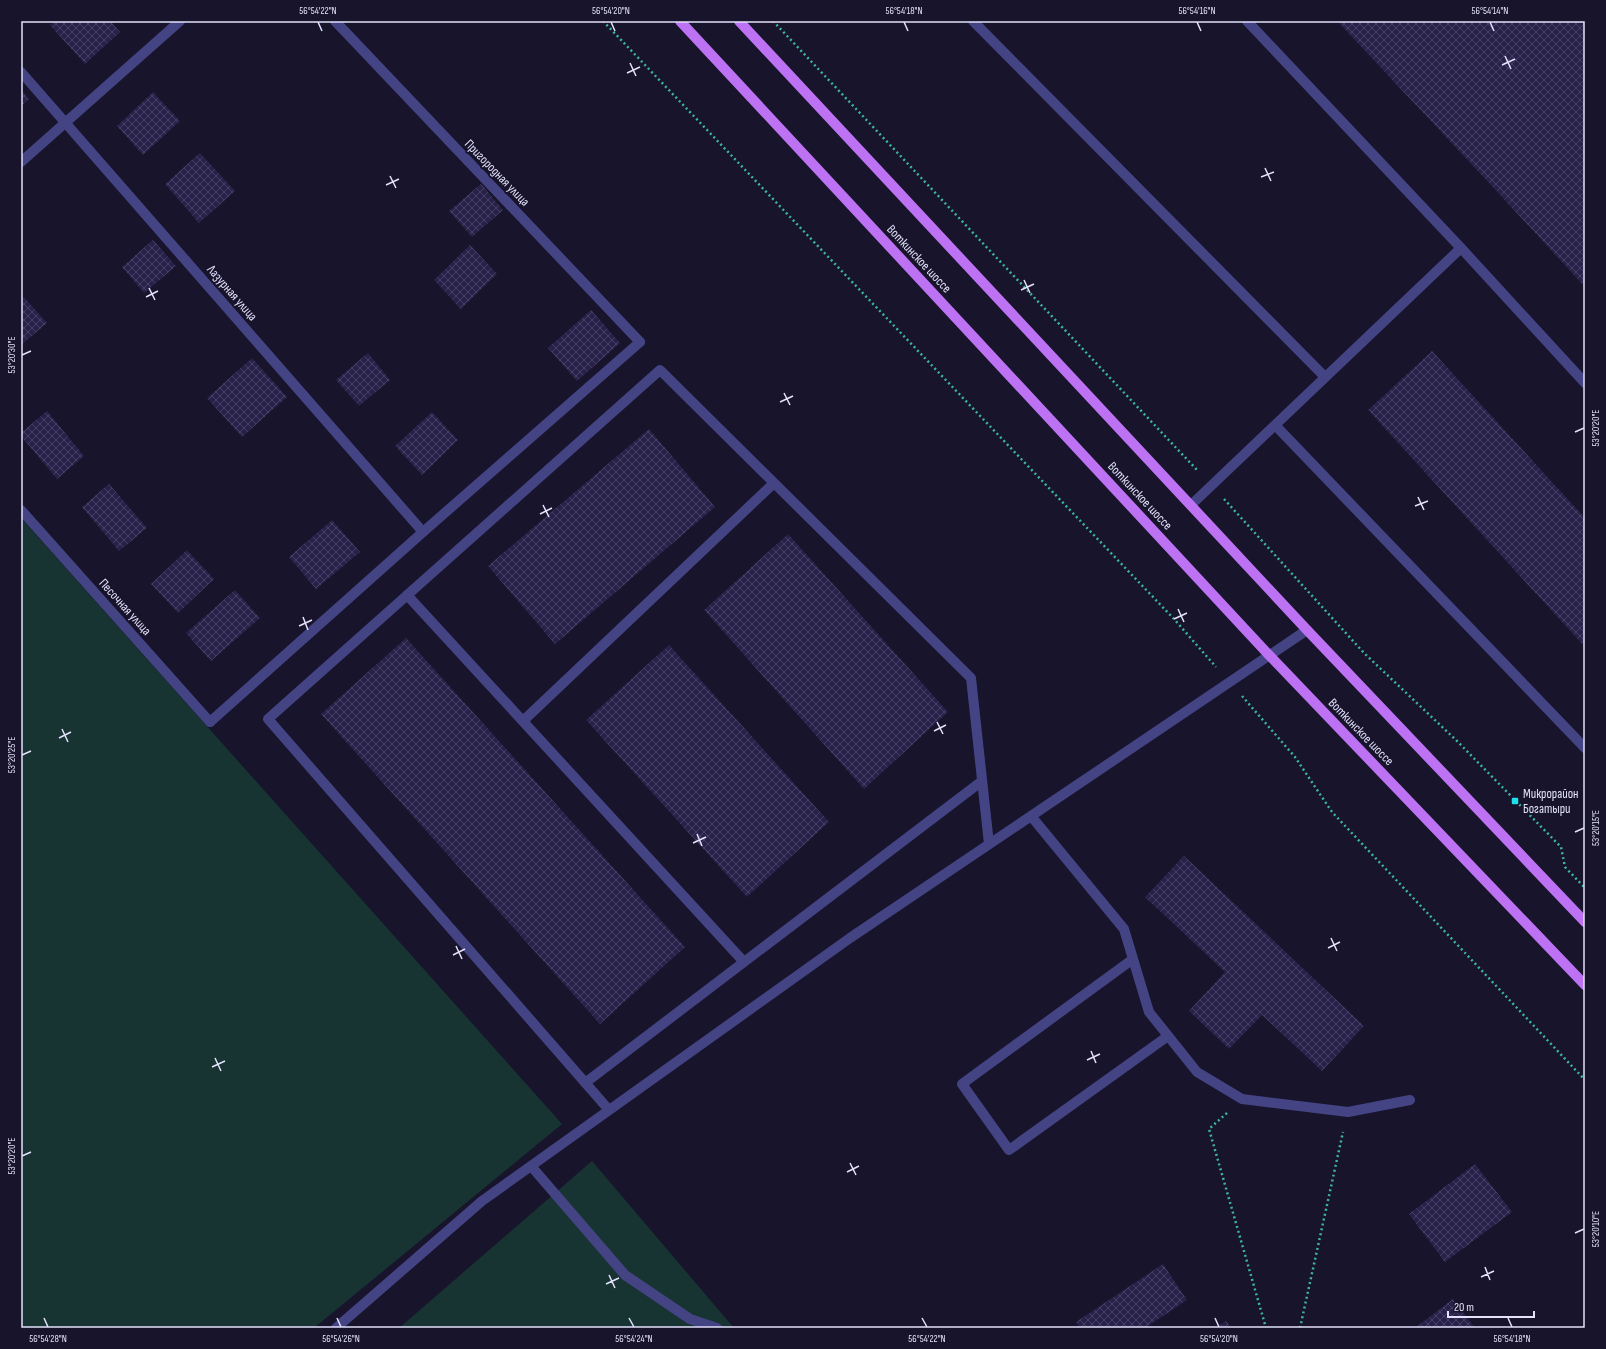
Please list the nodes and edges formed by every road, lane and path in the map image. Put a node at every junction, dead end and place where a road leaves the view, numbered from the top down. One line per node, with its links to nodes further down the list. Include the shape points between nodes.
1 (180, 21): 10 (street)
2 (335, 21): 20 (street, Пригородная улица, via 640,342)
3 (603, 21): 24 (path, via 1174,619)
4 (680, 21): 23 (main road, Воткинское шоссе)
5 (739, 21): 18 (main road)
6 (773, 21): 17 (path)
7 (973, 21): 13 (street)
8 (1247, 21): 12 (street)
9 (21, 72): 10 (street, Лазурная улица)
10 (65, 122): 11 (street); 20 (street, Лазурная улица)
11 (21, 162)
12 (1461, 248): 13 (street); 14 (street)
13 (1326, 377): 15 (street)
14 (1585, 383)
15 (1275, 425): 17 (street); 26 (street)
16 (774, 483): 21 (street, via 660,370); 25 (street); 27 (street, via 971,678)
17 (1212, 485): 18 (street); 30 (path, via 1364,652 1561,846 1565,867)
18 (1191, 505): 22 (main road)
19 (21, 510): 20 (street, Песочная улица, via 210,722)
20 (423, 532)
21 (408, 595): 25 (street); 37 (street, via 268,719)
22 (1307, 630): 23 (street); 31 (main road)
23 (1269, 655): 24 (street); 34 (main road, Воткинское шоссе)
24 (1229, 682): 28 (street); 36 (path, via 1296,757 1332,812)
25 (523, 721): 33 (street)
26 (1585, 748)
27 (982, 781): 29 (street); 33 (street)
28 (1030, 816): 29 (street); 32 (street, via 1124,929)
29 (989, 844): 40 (street, via 850,938)
30 (1585, 888)
31 (1585, 922)
32 (1133, 959): 35 (street, via 1149,1012); 35 (street, via 962,1084 1009,1150)
33 (744, 962): 37 (street)
34 (1585, 985)
35 (1168, 1036): 38 (street, via 1197,1072)
36 (1585, 1080)
37 (586, 1083): 40 (street)
38 (1242, 1100): 41 (street); 45 (path, via 1209,1129)
39 (1410, 1100): 41 (street)
40 (609, 1110): 42 (street)
41 (1348, 1112): 46 (path)
42 (531, 1166): 43 (street, via 482,1201); 44 (street, via 625,1275 690,1319)
43 (336, 1328)
44 (716, 1328)
45 (1266, 1328)
46 (1300, 1328)

